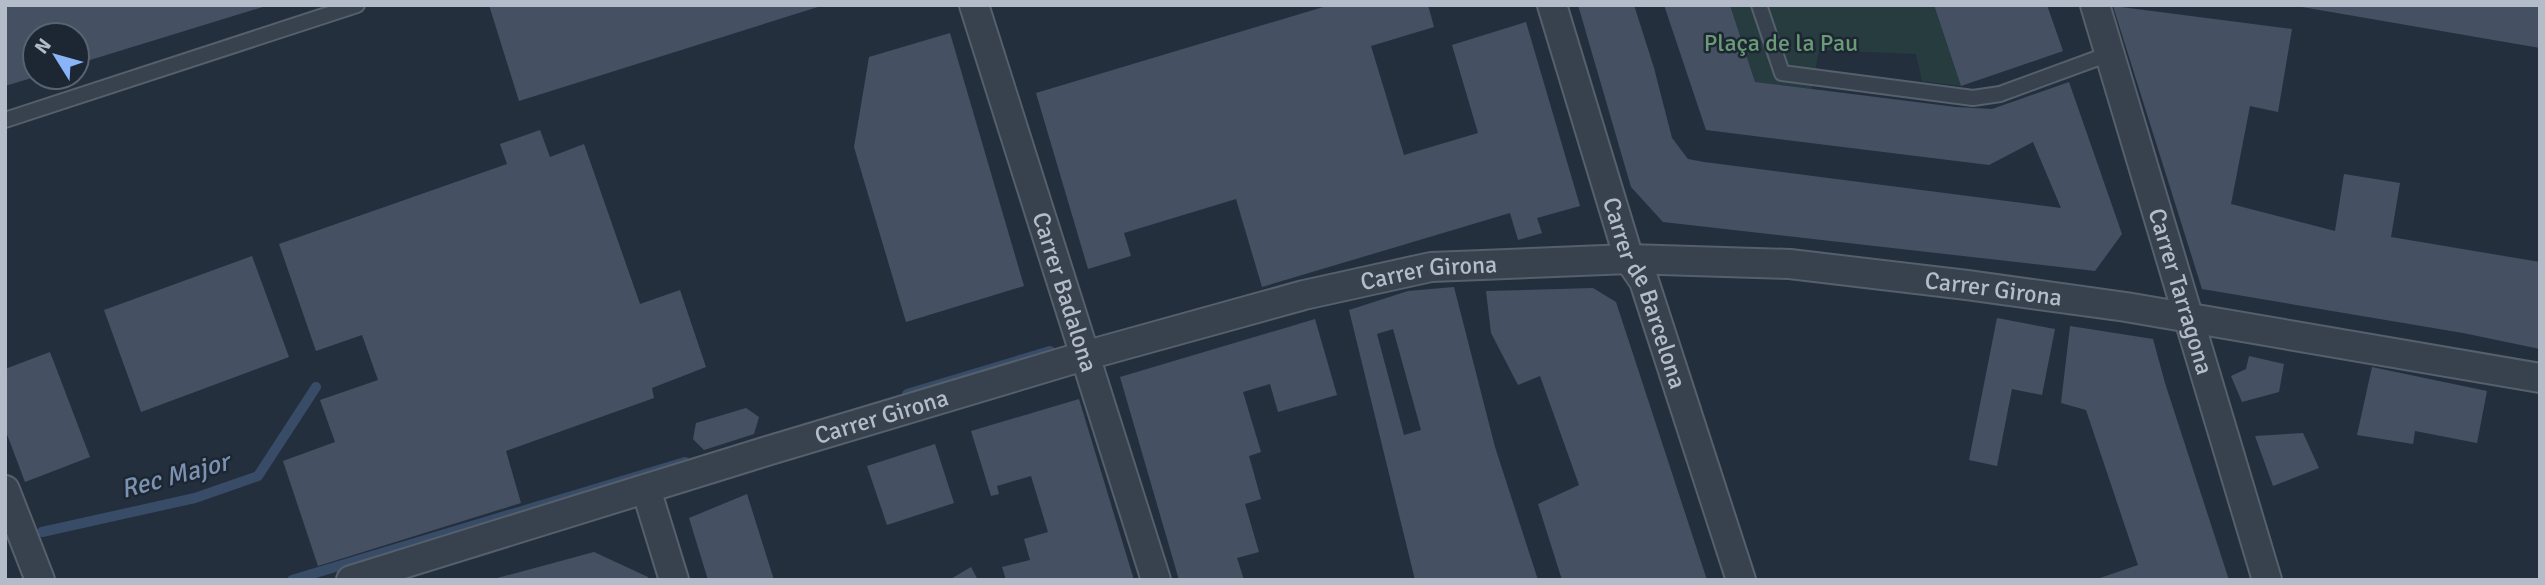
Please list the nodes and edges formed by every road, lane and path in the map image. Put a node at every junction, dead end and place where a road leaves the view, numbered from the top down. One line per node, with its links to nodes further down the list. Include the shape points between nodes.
1 (357, 5): 7 (lane)
2 (974, 5): 10 (street, Carrer Badalona)
3 (1552, 5): 8 (street, Carrer de Barcelona)
4 (1759, 5): 6 (lane, via 1782,73 1973,99 2000,94)
5 (2095, 5): 6 (street, Carrer Tarragona)
6 (2109, 54): 9 (street, Carrer Tarragona)
7 (5, 120)
8 (1629, 259): 9 (street, Carrer Girona, via 1790,264); 10 (street, Carrer Girona, via 1431,267 1304,295); 18 (street, Carrer de Barcelona, via 1644,281)
9 (2188, 318): 11 (street, Carrer Girona); 19 (street, Carrer Tarragona)
10 (1084, 356): 12 (street, Carrer Girona); 17 (street, Carrer Badalona)
11 (2540, 378)
12 (646, 489): 15 (street, Carrer Girona); 16 (street)
13 (5, 490): 14 (street)
14 (40, 580)
15 (351, 580)
16 (674, 580)
17 (1156, 580)
18 (1741, 580)
19 (2267, 580)

